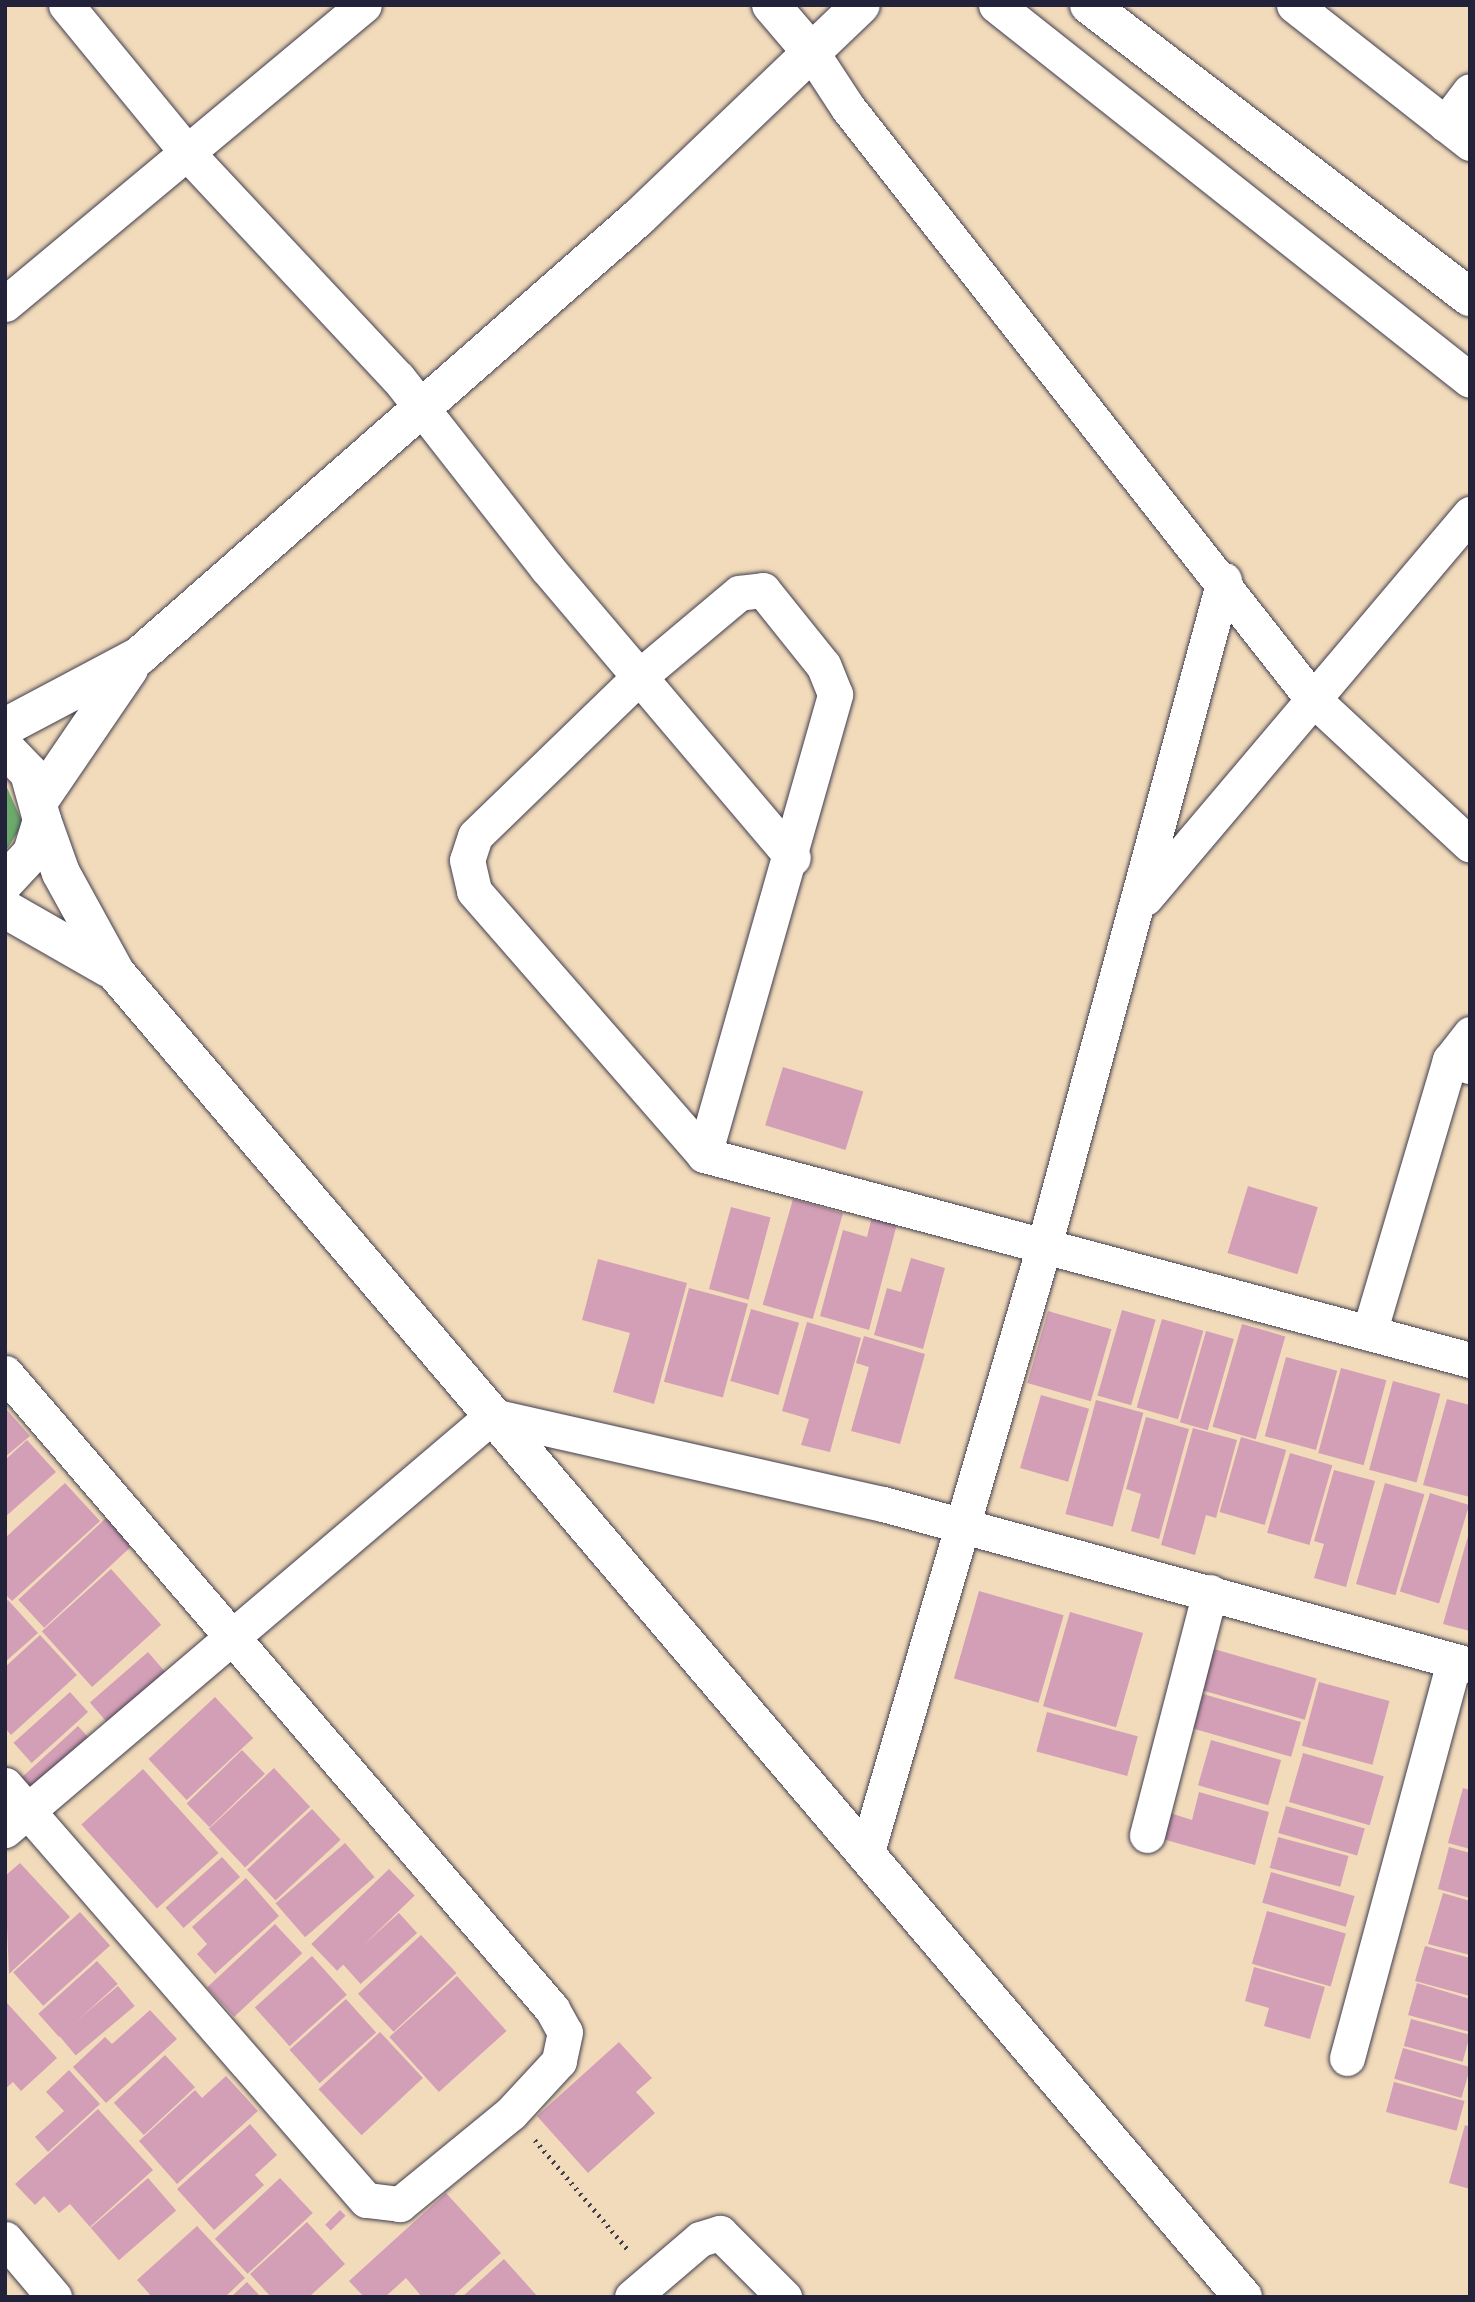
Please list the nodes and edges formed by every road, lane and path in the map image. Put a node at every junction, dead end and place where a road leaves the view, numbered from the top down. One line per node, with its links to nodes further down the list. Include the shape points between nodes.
1 (66, 5): 11 (street)
2 (364, 5): 11 (street)
3 (771, 5): 8 (street)
4 (861, 5): 8 (street)
5 (996, 5): 14 (street)
6 (1089, 5): 12 (street)
7 (1294, 5): 10 (street)
8 (812, 53): 15 (street); 17 (street, via 848,108)
9 (1470, 91): 10 (street)
10 (1457, 134)
11 (189, 155): 13 (street); 15 (street)
12 (1470, 297)
13 (5, 304)
14 (1470, 380)
15 (424, 410): 18 (street); 19 (street)
16 (1470, 514): 20 (street)
17 (1224, 580): 20 (street); 27 (street)
18 (139, 656): 21 (street); 23 (street)
19 (639, 677): 25 (street); 25 (street, via 739,593 762,590 786,613 835,694); 31 (street, via 475,836 467,860 474,891)
20 (1311, 697): 24 (street); 27 (street)
21 (5, 727)
22 (5, 748): 23 (street, via 29,773)
23 (41, 810): 26 (street, via 32,853); 29 (street, via 66,884)
24 (1470, 845)
25 (793, 858): 31 (street)
26 (5, 882)
27 (1139, 906): 32 (street)
28 (5, 909): 29 (street)
29 (116, 973): 36 (street)
30 (1463, 1053): 33 (street)
31 (704, 1155): 32 (street)
32 (1044, 1246): 33 (street); 37 (street)
33 (1369, 1333): 34 (street)
34 (1470, 1360)
35 (5, 1373): 39 (street)
36 (492, 1416): 37 (street); 39 (street); 43 (street)
37 (964, 1525): 38 (street); 43 (street)
38 (1210, 1592): 40 (street); 42 (street)
39 (231, 1641): 41 (street); 45 (street, via 552,2009 565,2032 559,2061)
40 (1462, 1663): 44 (street)
41 (13, 1808): 45 (street, via 366,2200 400,2204)
42 (1146, 1835)
43 (866, 1855): 50 (street)
44 (1348, 2058)
45 (512, 2113): 47 (path)
46 (5, 2239): 48 (street)
47 (642, 2288): 49 (street, via 700,2239 720,2233)
48 (54, 2297)
49 (784, 2297)
50 (1242, 2297)

